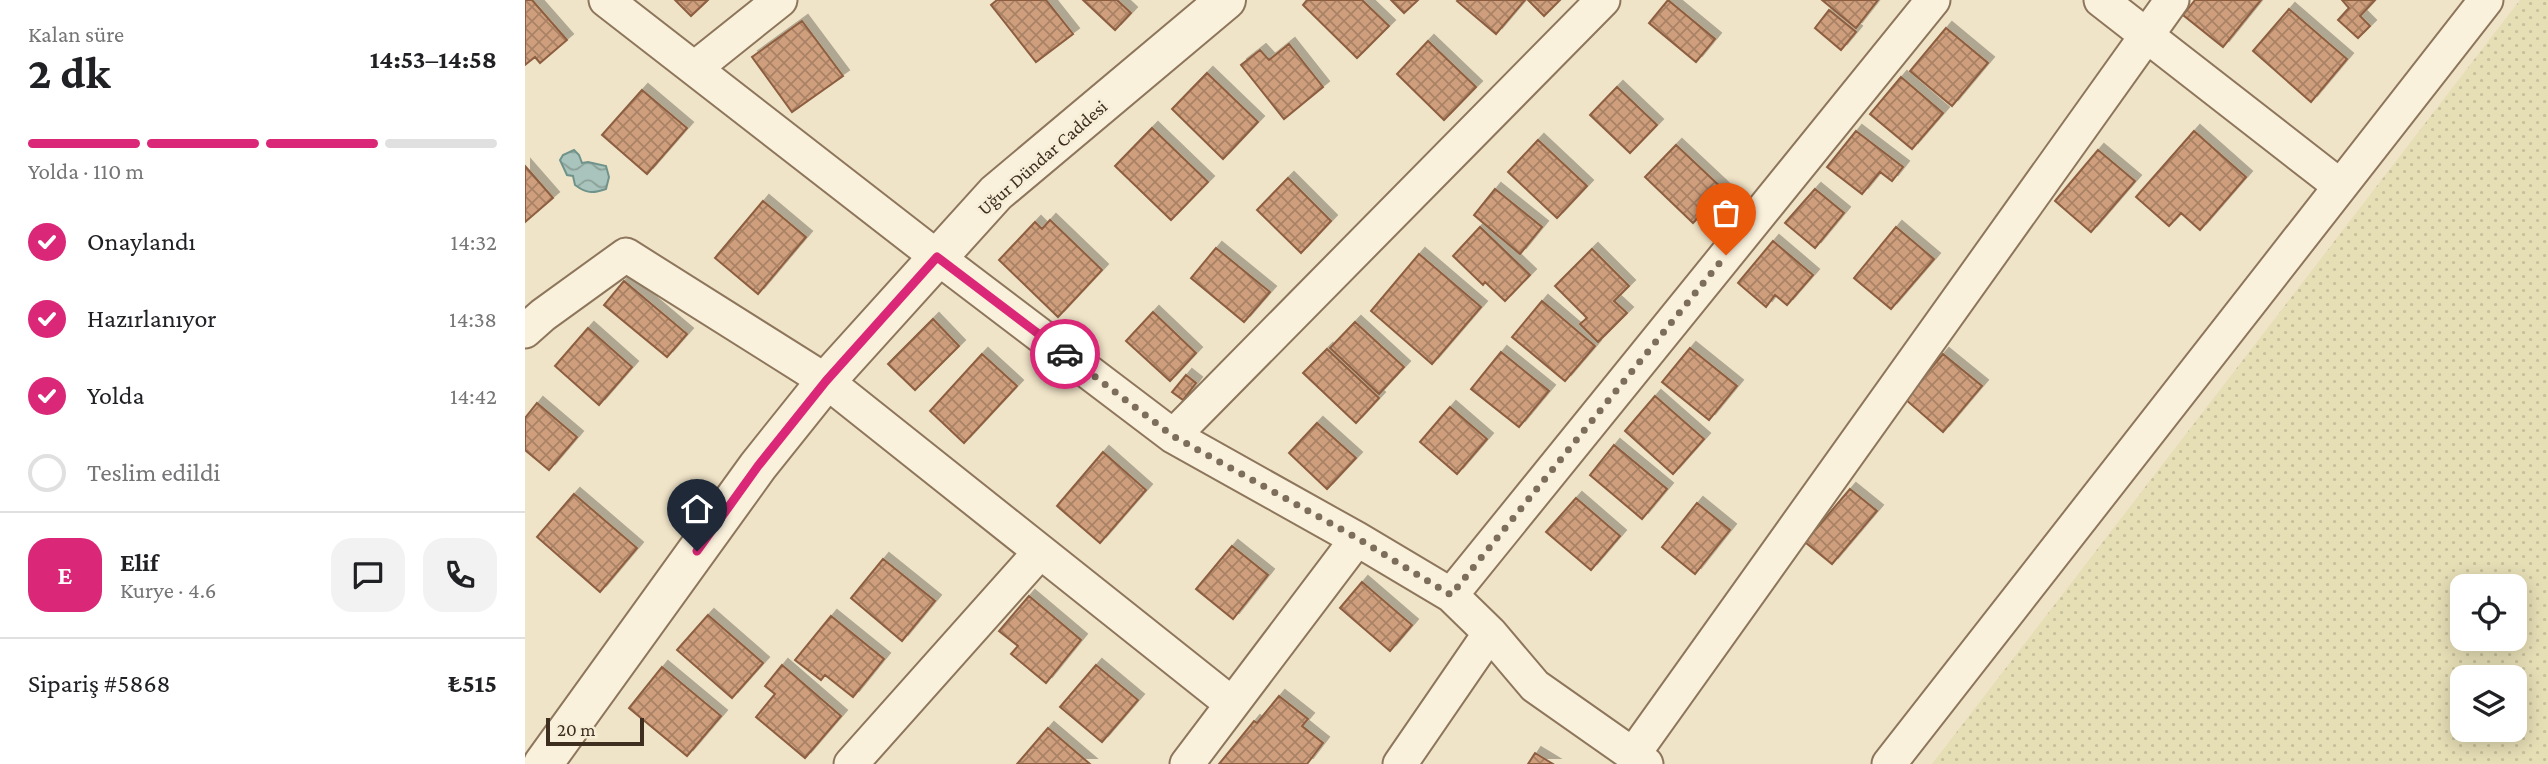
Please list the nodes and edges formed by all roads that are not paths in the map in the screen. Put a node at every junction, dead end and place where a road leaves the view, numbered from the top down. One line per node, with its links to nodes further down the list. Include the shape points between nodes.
1 (606, 0): 10 (street)
2 (780, 0): 10 (street)
3 (1226, 0): 12 (street, Uğur Dündar Caddesi, via 996,193)
4 (1603, 0): 15 (street)
5 (1933, 0): 18 (street)
6 (2101, 0): 9 (street)
7 (2172, 0): 9 (street)
8 (2486, 0): 11 (street)
9 (2147, 34): 11 (street); 21 (street)
10 (695, 68): 12 (street)
11 (2340, 186): 26 (street)
12 (937, 257): 14 (street, Uğur Dündar Caddesi); 15 (street)
13 (525, 331): 14 (street, via 626,255)
14 (826, 381): 17 (street); 22 (street, Uğur Dündar Caddesi, via 758,466)
15 (1173, 436): 16 (street)
16 (1357, 538): 18 (street); 20 (street)
17 (1040, 552): 20 (street); 23 (street)
18 (1451, 595): 19 (street)
19 (1490, 633): 21 (street, via 1535,686); 25 (street)
20 (1232, 704): 24 (street)
21 (1639, 760)
22 (543, 764)
23 (851, 764)
24 (1187, 764)
25 (1400, 764)
26 (1889, 764)

